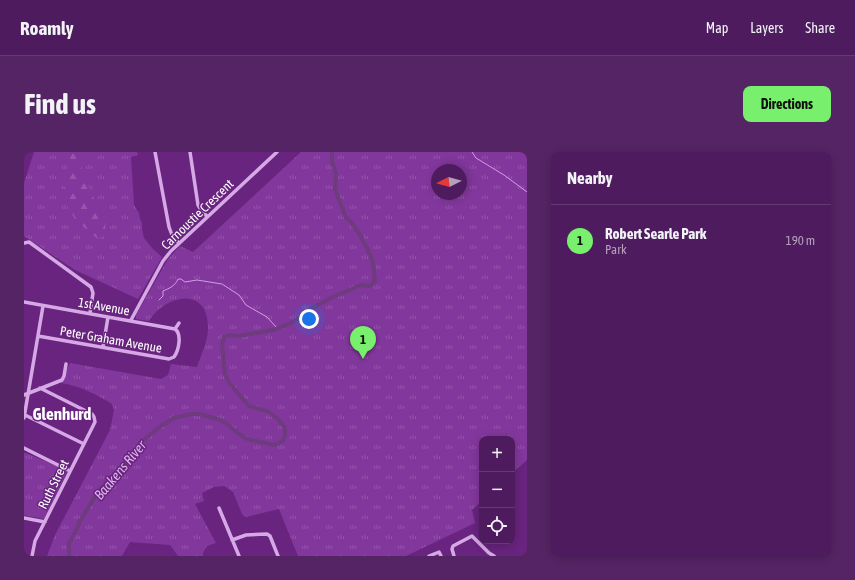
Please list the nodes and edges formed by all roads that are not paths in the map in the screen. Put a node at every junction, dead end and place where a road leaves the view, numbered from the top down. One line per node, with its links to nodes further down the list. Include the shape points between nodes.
1 (155, 152): 5 (street, via 169,227)
2 (190, 152): 4 (street, via 198,205)
3 (277, 152): 4 (street, Carnoustie Crescent)
4 (207, 216): 5 (street, Carnoustie Crescent)
5 (178, 242): 11 (street, Carnoustie Crescent, via 163,261)
6 (25, 243): 9 (street, via 29,242 92,288)
7 (24, 302): 8 (street, 1st Avenue)
8 (43, 306): 9 (street, 1st Avenue); 14 (street)
9 (90, 314): 10 (street, 1st Avenue)
10 (108, 317): 11 (street, 1st Avenue); 15 (street)
11 (131, 320): 13 (street, 1st Avenue)
12 (179, 324): 13 (street)
13 (174, 329): 15 (street, Peter Graham Avenue, via 179,332 179,338 177,353 172,358)
14 (38, 336): 15 (street, Peter Graham Avenue); 20 (street)
15 (103, 347)
16 (66, 364): 17 (street, via 62,380)
17 (51, 385): 18 (street); 19 (street)
18 (40, 388): 19 (street); 20 (street)
19 (48, 392): 22 (street, Ruth Street, via 92,414 94,422)
20 (26, 394): 21 (street)
21 (24, 417): 22 (street)
22 (84, 444): 24 (street, Ruth Street)
23 (24, 448): 24 (street)
24 (70, 471): 27 (street, Ruth Street)
25 (219, 508): 28 (street)
26 (24, 518): 27 (street)
27 (45, 522): 30 (street, Ruth Street, via 35,542)
28 (232, 540): 31 (street); 32 (street, via 246,535 267,534)
29 (488, 555): 35 (street, via 472,536 453,546); 36 (street)
30 (32, 556)
31 (239, 556)
32 (278, 556)
33 (429, 556): 34 (street, via 439,552)
34 (441, 556)
35 (454, 556)
36 (494, 556)

